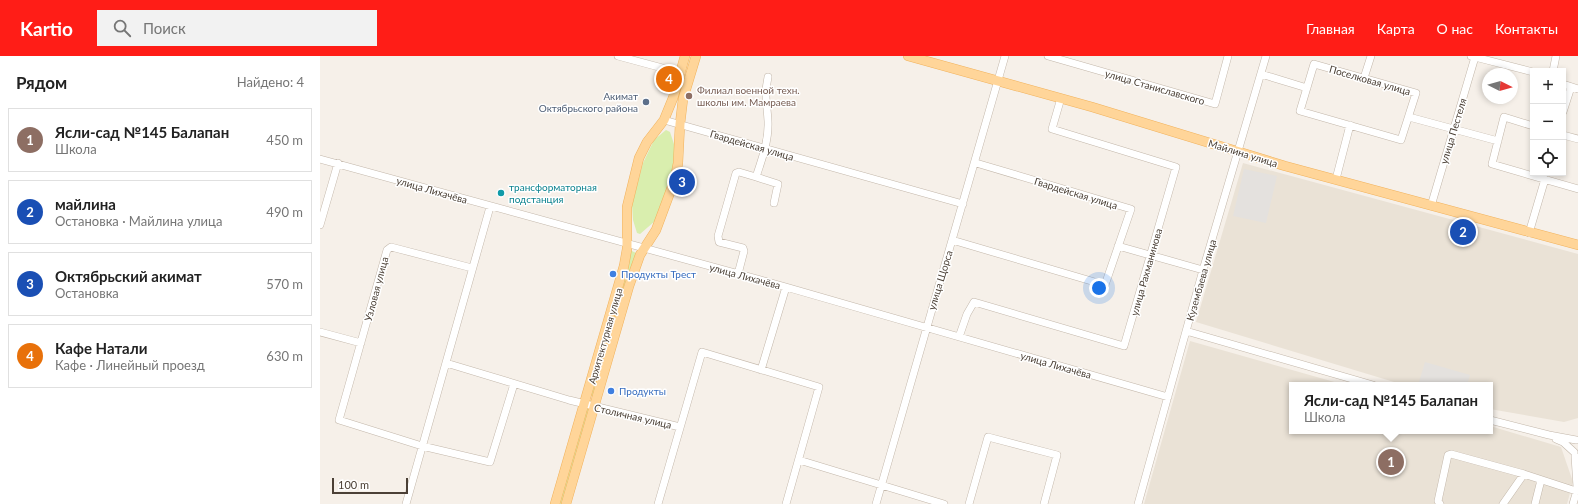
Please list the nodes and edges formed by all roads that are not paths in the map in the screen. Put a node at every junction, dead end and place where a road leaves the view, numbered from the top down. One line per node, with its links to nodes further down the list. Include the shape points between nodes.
1 (618, 56): 11 (street)
2 (685, 56): 15 (main road, Архитектурная улица)
3 (696, 56): 26 (main road, Архитектурная улица, via 683,99)
4 (908, 56): 19 (main road, Майлина улица)
5 (1006, 56): 19 (street, улица Щорса)
6 (1048, 56): 7 (street, улица Станиславского, via 1215,104)
7 (1228, 56)
8 (1266, 56): 16 (street, Кузембаева улица)
9 (1371, 56): 18 (street)
10 (1556, 56): 13 (street)
11 (629, 57): 15 (street)
12 (1474, 57): 14 (street); 29 (street, улица Пестеля)
13 (1554, 68)
14 (1530, 71)
15 (681, 73): 25 (main road, Архитектурная улица)
16 (1260, 74): 20 (street); 34 (street, Кузембаева улица)
17 (768, 77): 33 (street, via 765,93 768,122)
18 (1364, 78): 20 (street, Поселковая улица, via 1314,64); 24 (street, Поселковая улица, via 1416,92)
19 (998, 82): 22 (main road, Майлина улица); 37 (street, улица Щорса)
20 (1307, 88): 28 (street, Поселковая улица, via 1300,111)
21 (1574, 88): 23 (street)
22 (1061, 98): 34 (main road, Майлина улица); 53 (street, улица Рахманинова, via 1052,129 1176,167)
23 (1566, 105)
24 (1409, 117): 28 (street, Поселковая улица, via 1401,140); 29 (street)
25 (664, 120): 26 (street, Гвардейская улица); 49 (main road, Архитектурная улица, via 647,142 639,158 627,207)
26 (680, 124): 33 (street, Гвардейская улица); 52 (main road, Архитектурная улица, via 675,179 656,230)
27 (1530, 125): 32 (street, via 1504,117)
28 (1350, 126): 39 (street)
29 (1454, 129): 32 (street); 44 (street, улица Пестеля)
30 (1566, 136): 31 (street)
31 (1578, 139)
32 (1498, 141): 40 (street, via 1492,164)
33 (765, 149): 38 (street); 43 (street, Гвардейская улица)
34 (1239, 152): 39 (main road, Майлина улица); 55 (street, Кузембаева улица)
35 (320, 159): 36 (street, улица Лихачёва)
36 (338, 163): 45 (street, улица Лихачёва); 46 (street)
37 (976, 163): 43 (street, улица Щорса); 51 (street, Гвардейская улица, via 1131,209)
38 (756, 177): 42 (street, via 778,184); 56 (street, via 736,173 718,236 719,242 742,248 744,251)
39 (1336, 179): 44 (main road, Майлина улица)
40 (1545, 179): 41 (street); 47 (street)
41 (1578, 189)
42 (774, 203)
43 (963, 204): 48 (street, улица Щорса)
44 (1431, 206): 47 (main road, Майлина улица)
45 (490, 207): 49 (street, улица Лихачёва); 54 (street)
46 (320, 225)
47 (1529, 233): 50 (main road, Майлина улица)
48 (952, 240): 51 (street, Гвардейская улица, via 1106,285); 58 (street, улица Щорса)
49 (628, 243): 52 (street, улица Лихачёва); 68 (main road, Архитектурная улица)
50 (1578, 245)
51 (1118, 246): 53 (street)
52 (645, 249): 56 (street, улица Лихачёва); 68 (main road, Архитектурная улица, via 640,254)
53 (1150, 255): 55 (street); 61 (street, улица Рахманинова, via 1124,346 974,302 966,314)
54 (472, 268): 62 (street, Узловая улица, via 389,248); 63 (street)
55 (1203, 270): 59 (street, Кузембаева улица)
56 (738, 274): 57 (street, улица Лихачёва)
57 (786, 287): 58 (street, улица Лихачёва); 64 (street)
58 (926, 327): 61 (street, улица Лихачёва); 78 (street, улица Щорса)
59 (1186, 331): 65 (street); 67 (street, Кузембаева улица)
60 (320, 332): 62 (street)
61 (959, 337): 67 (street, улица Лихачёва)
62 (361, 343): 73 (street, Узловая улица, via 339,420)
63 (446, 363): 66 (street); 73 (street)
64 (761, 370): 70 (street, Столичная улица, via 702,352); 75 (street, Столичная улица, via 819,387)
65 (1363, 382)
66 (514, 384): 68 (street); 73 (street, Узловая улица, via 490,462)
67 (1168, 397): 89 (street, Кузембаева улица)
68 (590, 405): 70 (street, Столичная улица); 81 (main road, Архитектурная улица); 82 (main road, Архитектурная улица)
69 (1493, 421): 71 (street)
70 (680, 427): 83 (street, Столичная улица)
71 (1549, 435): 72 (street); 74 (street, via 1564,442)
72 (1577, 439): 74 (street)
73 (422, 446): 80 (street)
74 (1576, 456): 79 (street)
75 (799, 460): 78 (street); 84 (street, Столичная улица)
76 (1524, 474): 77 (street); 90 (street, via 1449,454 1438,501); 91 (street)
77 (1541, 480): 79 (street); 92 (street)
78 (881, 486): 85 (street, улица Щорса); 86 (street)
79 (1577, 488): 93 (street)
80 (406, 504)
81 (555, 504)
82 (566, 504)
83 (658, 504)
84 (786, 504)
85 (876, 504)
86 (944, 504)
87 (970, 504): 88 (street, via 988,437 1057,455)
88 (1044, 504)
89 (1138, 504)
90 (1440, 504)
91 (1503, 504)
92 (1535, 504)
93 (1573, 504)

